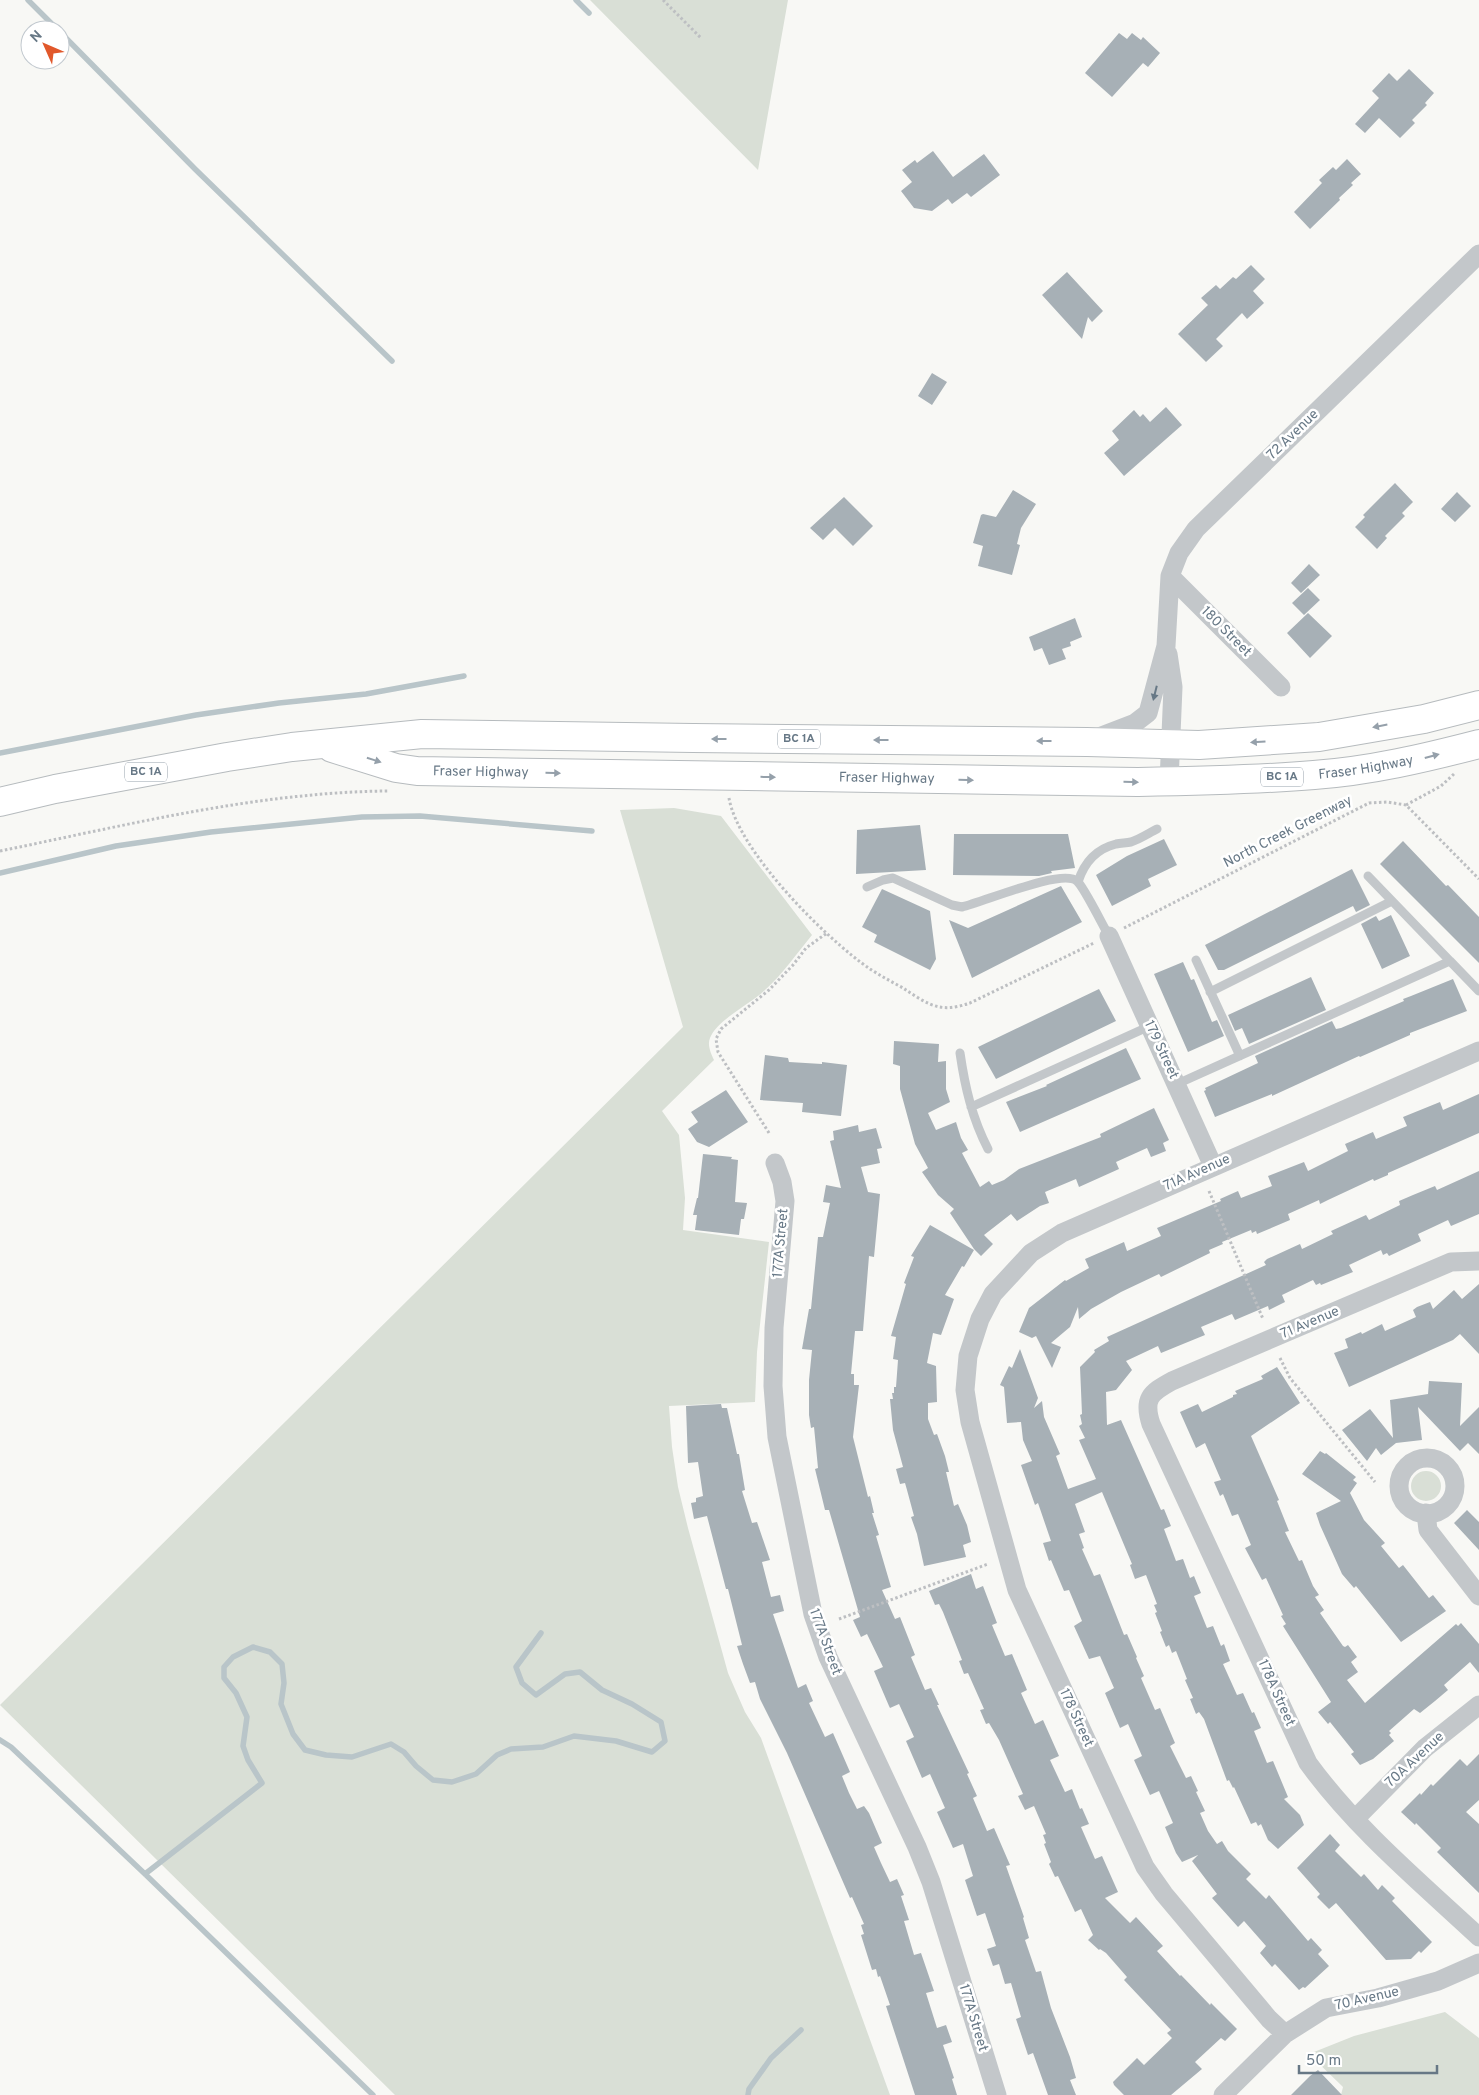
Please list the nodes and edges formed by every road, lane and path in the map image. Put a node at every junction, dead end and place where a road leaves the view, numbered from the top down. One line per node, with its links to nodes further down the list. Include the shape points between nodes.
1 (664, 0): 2 (path)
2 (701, 38)
3 (1479, 254): 4 (street, 72 Avenue, via 1196,529 1179,553)
4 (1170, 576): 5 (street, 72 Avenue); 6 (street, 180 Street)
5 (1166, 646): 8 (street, 72 Avenue, one-way to 8, via 1148,713 1135,723); 9 (street, 72 Avenue, via 1173,687)
6 (1281, 687)
7 (1479, 705): 9 (main road, Fraser Highway / BC 1A, one-way to 9, via 1424,719 1319,737)
8 (1087, 742): 9 (main road, Fraser Highway / BC 1A); 11 (main road, Fraser Highway / BC 1A, one-way to 11, via 422,734)
9 (1170, 744): 13 (street, 72 Avenue)
10 (1479, 744): 13 (main road, Fraser Highway / BC 1A, one-way to 10, via 1316,775 1413,761)
11 (292, 747): 13 (main road, Fraser Highway / BC 1A, one-way to 13, via 330,748 417,771); 15 (main road, Fraser Highway / BC 1A, via 55,789)
12 (1455, 773): 16 (path, via 1441,786)
13 (1168, 782)
14 (727, 790): 23 (path, North Creek Greenway, via 736,820 749,846 797,904)
15 (0, 802)
16 (1406, 805): 19 (path); 24 (path, North Creek Greenway, via 1369,803)
17 (1157, 829): 20 (lane, via 1131,842 1102,849 1082,869)
18 (1368, 876): 22 (lane)
19 (1479, 880)
20 (1078, 882): 21 (lane, via 1067,877 1051,879 962,907 952,906 893,878); 24 (lane)
21 (866, 887)
22 (1392, 901): 26 (lane); 28 (lane)
23 (827, 933): 24 (path, North Creek Greenway, via 869,968 940,1007 970,1003); 35 (path, via 806,948 769,990 721,1029 716,1039 718,1052)
24 (1108, 936): 29 (street, 179 Street)
25 (1196, 960): 28 (lane)
26 (1450, 961): 27 (lane); 32 (lane)
27 (1479, 990)
28 (1210, 992): 32 (lane)
29 (1150, 1026): 33 (street, 179 Street); 34 (lane)
30 (1479, 1051): 38 (street, 71A Avenue)
31 (960, 1053): 34 (lane)
32 (1240, 1056): 33 (lane)
33 (1177, 1084): 38 (street, 179 Street)
34 (971, 1107): 36 (lane)
35 (769, 1133)
36 (988, 1149)
37 (775, 1163): 55 (street, 177A Street, via 785,1201 774,1328 773,1386 777,1437 813,1614 828,1657 931,1882)
38 (1213, 1166): 42 (street, 71A Avenue, via 1062,1233 1031,1253 993,1294 980,1319)
39 (1208, 1191): 41 (path)
40 (1479, 1261): 44 (street, 71 Avenue, via 1451,1262 1172,1382 1156,1390)
41 (1263, 1319)
42 (968, 1356): 54 (street, 178 Street, via 965,1390 970,1422 1017,1590 1145,1867 1164,1894)
43 (1280, 1358): 45 (path, via 1290,1378)
44 (1148, 1400): 51 (street, 178A Street, via 1151,1424 1308,1763)
45 (1375, 1482)
46 (1426, 1514): 48 (street, via 1428,1530)
47 (988, 1564): 49 (path)
48 (1479, 1596)
49 (839, 1619)
50 (1479, 1705): 51 (street, 70A Avenue, via 1425,1748)
51 (1356, 1819): 52 (street, 178A Street)
52 (1479, 1937)
53 (1479, 1962): 54 (street, 70 Avenue, via 1438,1981 1326,2008)
54 (1285, 2034): 56 (street, 70 Avenue)
55 (997, 2095)
56 (1223, 2095)

